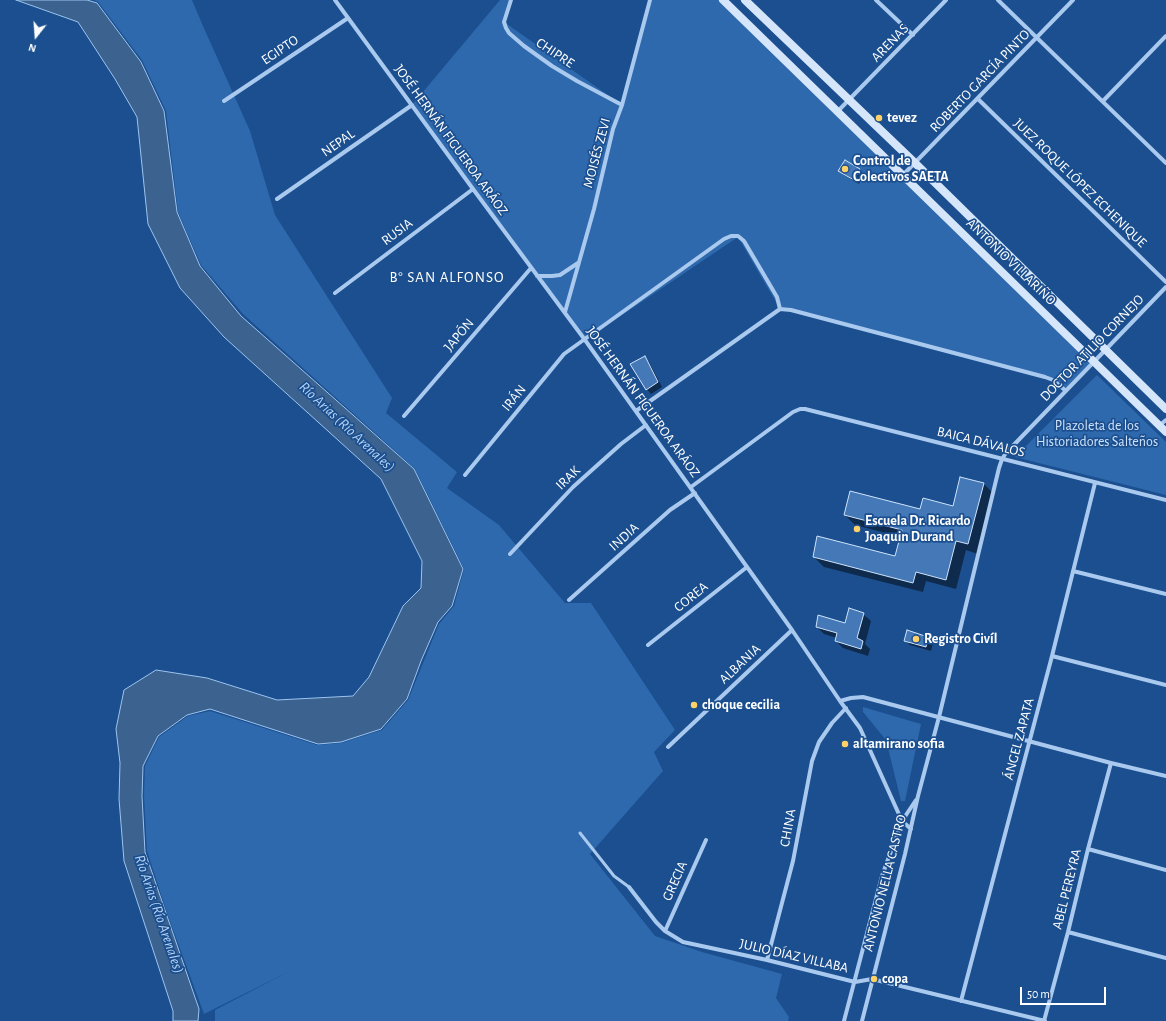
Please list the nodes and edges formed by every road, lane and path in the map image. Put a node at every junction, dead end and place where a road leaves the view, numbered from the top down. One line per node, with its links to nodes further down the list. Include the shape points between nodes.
1 (335, 0): 10 (street, JOSÉ HERNÁN FIGUEROA ARÁOZ)
2 (511, 0): 19 (street, CHIPRE, via 504,22 510,33 552,66)
3 (650, 0): 19 (street, MOISÉS ZEVI)
4 (723, 0): 20 (street, ANTONIO VILLARIÑO)
5 (744, 0): 15 (street, ANTONIO VILLARIÑO)
6 (876, 0): 11 (street)
7 (946, 0): 11 (street, ARENAS)
8 (998, 0): 12 (street)
9 (1073, 0): 12 (street, ROBERTO GARCÍA PINTO)
10 (348, 18): 16 (street, EGIPTO); 18 (street, JOSÉ HERNÁN FIGUEROA ARÁOZ)
11 (913, 35): 15 (street, ARENAS)
12 (1037, 38): 14 (street, ROBERTO GARCÍA PINTO); 17 (street)
13 (1165, 39): 17 (street)
14 (978, 99): 22 (street, ROBERTO GARCÍA PINTO); 29 (street, JUEZ ROQUE LÓPEZ ECHENIQUE)
15 (849, 100): 20 (street, ARENAS); 22 (street, ANTONIO VILLARIÑO)
16 (224, 101)
17 (1103, 101): 21 (street)
18 (412, 105): 24 (street, JOSÉ HERNÁN FIGUEROA ARÁOZ); 25 (street, NEPAL)
19 (622, 105): 26 (street, MOISÉS ZEVI, via 613,129)
20 (838, 111): 23 (street, ANTONIO VILLARIÑO)
21 (1166, 162)
22 (915, 163): 23 (street, ROBERTO GARCÍA PINTO); 35 (street, ANTONIO VILLARIÑO)
23 (903, 176): 36 (street, ANTONIO VILLARIÑO)
24 (473, 189): 27 (street, JOSÉ HERNÁN FIGUEROA ARÁOZ); 31 (street, RUSIA)
25 (277, 199)
26 (578, 263): 28 (street, via 560,275); 33 (street, MOISÉS ZEVI)
27 (531, 268): 28 (street, JOSÉ HERNÁN FIGUEROA ARÁOZ); 40 (street, JAPÓN)
28 (537, 276): 33 (street, JOSÉ HERNÁN FIGUEROA ARÁOZ)
29 (1166, 282)
30 (1166, 288): 35 (street, DOCTOR ATILIO CORNEJO)
31 (335, 293)
32 (780, 309): 34 (street, IRÁN, via 777,297 744,241 738,236 731,236); 37 (street, via 1045,377); 39 (street)
33 (565, 312): 34 (street, JOSÉ HERNÁN FIGUEROA ARÁOZ)
34 (585, 340): 39 (street, JOSÉ HERNÁN FIGUEROA ARÁOZ); 45 (street, IRÁN, via 564,354)
35 (1106, 350): 36 (street, DOCTOR ATILIO CORNEJO); 38 (street, ANTONIO VILLARIÑO)
36 (1094, 362): 37 (street, DOCTOR ATILIO CORNEJO); 41 (street, ANTONIO VILLARIÑO)
37 (1066, 391): 44 (street, DOCTOR ATILIO CORNEJO)
38 (1166, 409)
39 (636, 411): 42 (street, JOSÉ HERNÁN FIGUEROA ARÁOZ)
40 (404, 416)
41 (1163, 422): 43 (street, ANTONIO VILLARIÑO)
42 (646, 425): 47 (street, JOSÉ HERNÁN FIGUEROA ARÁOZ); 50 (street, IRAK, via 573,487)
43 (1166, 432)
44 (1002, 459): 46 (street, BAICA DÁVALOS); 47 (street, BAICA DÁVALOS, via 813,410 800,409); 61 (street, ANTONIO NELLA CASTRO)
45 (465, 475)
46 (1096, 483): 49 (street, BAICA DÁVALOS); 52 (street, ÁNGEL ZAPATA)
47 (691, 487): 48 (street, JOSÉ HERNÁN FIGUEROA ARÁOZ)
48 (695, 493): 51 (street, JOSÉ HERNÁN FIGUEROA ARÁOZ); 54 (street, INDIA, via 670,510)
49 (1166, 500)
50 (510, 554)
51 (747, 567): 55 (street, JOSÉ HERNÁN FIGUEROA ARÁOZ); 56 (street, COREA)
52 (1073, 571): 53 (street); 57 (street, ÁNGEL ZAPATA)
53 (1166, 594)
54 (569, 600)
55 (792, 630): 59 (street, JOSÉ HERNÁN FIGUEROA ARÁOZ); 63 (street, ALBANIA)
56 (648, 646)
57 (1052, 656): 58 (street); 62 (street, ÁNGEL ZAPATA)
58 (1166, 686)
59 (840, 701): 60 (street, JOSÉ HERNÁN FIGUEROA ARÁOZ); 61 (street, via 863,697)
60 (846, 708): 67 (street, JOSÉ HERNÁN FIGUEROA ARÁOZ, via 863,735); 77 (street, CHINA, via 819,742 812,761 793,861)
61 (939, 717): 62 (street); 66 (street, ANTONIO NELLA CASTRO)
62 (1029, 741): 64 (street); 80 (street, ÁNGEL ZAPATA)
63 (668, 747)
64 (1111, 763): 65 (street); 71 (street, ABEL PEREYRA)
65 (1166, 776)
66 (918, 796): 67 (street, ANTONIO NELLA CASTRO); 68 (street, ANTONIO NELLA CASTRO)
67 (902, 821): 68 (street, JOSÉ HERNÁN FIGUEROA ARÁOZ); 79 (street, ANTONIO NELLA CASTRO, via 882,876)
68 (911, 830): 78 (street, ANTONIO NELLA CASTRO)
69 (580, 833): 73 (lane, via 614,876)
70 (706, 840): 74 (street, GRECIA)
71 (1088, 849): 72 (street); 75 (street, ABEL PEREYRA)
72 (1166, 870)
73 (629, 887): 74 (street, JULIO DÍAZ VILLABA)
74 (665, 931): 77 (street, JULIO DÍAZ VILLABA, via 683,942)
75 (1068, 932): 76 (street); 83 (street, ABEL PEREYRA)
76 (1166, 958)
77 (767, 960): 79 (street, JULIO DÍAZ VILLABA)
78 (872, 979): 79 (street, JULIO DÍAZ VILLABA); 80 (street, JULIO DÍAZ VILLABA); 82 (street, ANTONIO NELLA CASTRO)
79 (854, 982): 81 (street, ANTONIO NELLA CASTRO)
80 (961, 1001): 83 (street, JULIO DÍAZ VILLABA)
81 (844, 1021)
82 (862, 1021)
83 (1045, 1021)

